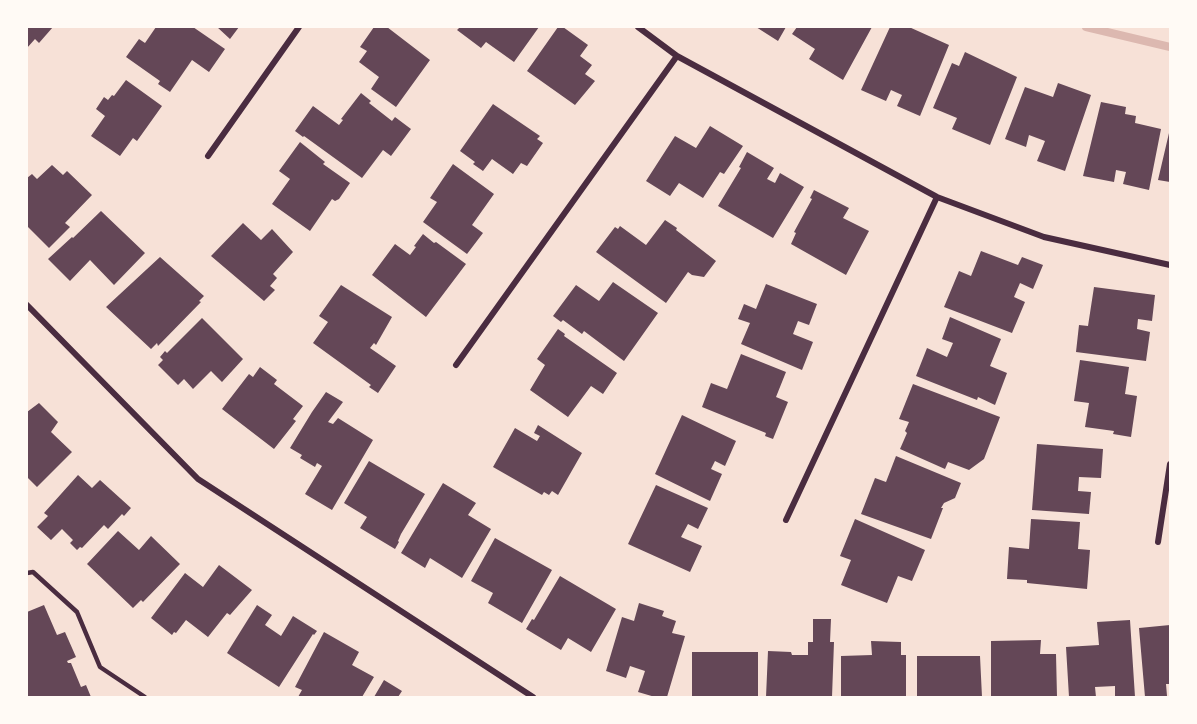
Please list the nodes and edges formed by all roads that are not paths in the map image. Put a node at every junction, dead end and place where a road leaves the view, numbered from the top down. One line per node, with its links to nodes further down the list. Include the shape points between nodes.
1 (299, 27): 4 (street)
2 (638, 27): 3 (street)
3 (677, 56): 5 (street); 8 (street)
4 (208, 156)
5 (937, 197): 6 (street, via 1044,237); 10 (street)
6 (1170, 264)
7 (27, 305): 14 (street, via 198,479)
8 (456, 365)
9 (1170, 464): 11 (street)
10 (786, 520)
11 (1158, 542)
12 (27, 573): 13 (lane, via 33,572 77,612 100,667)
13 (145, 697)
14 (533, 697)

